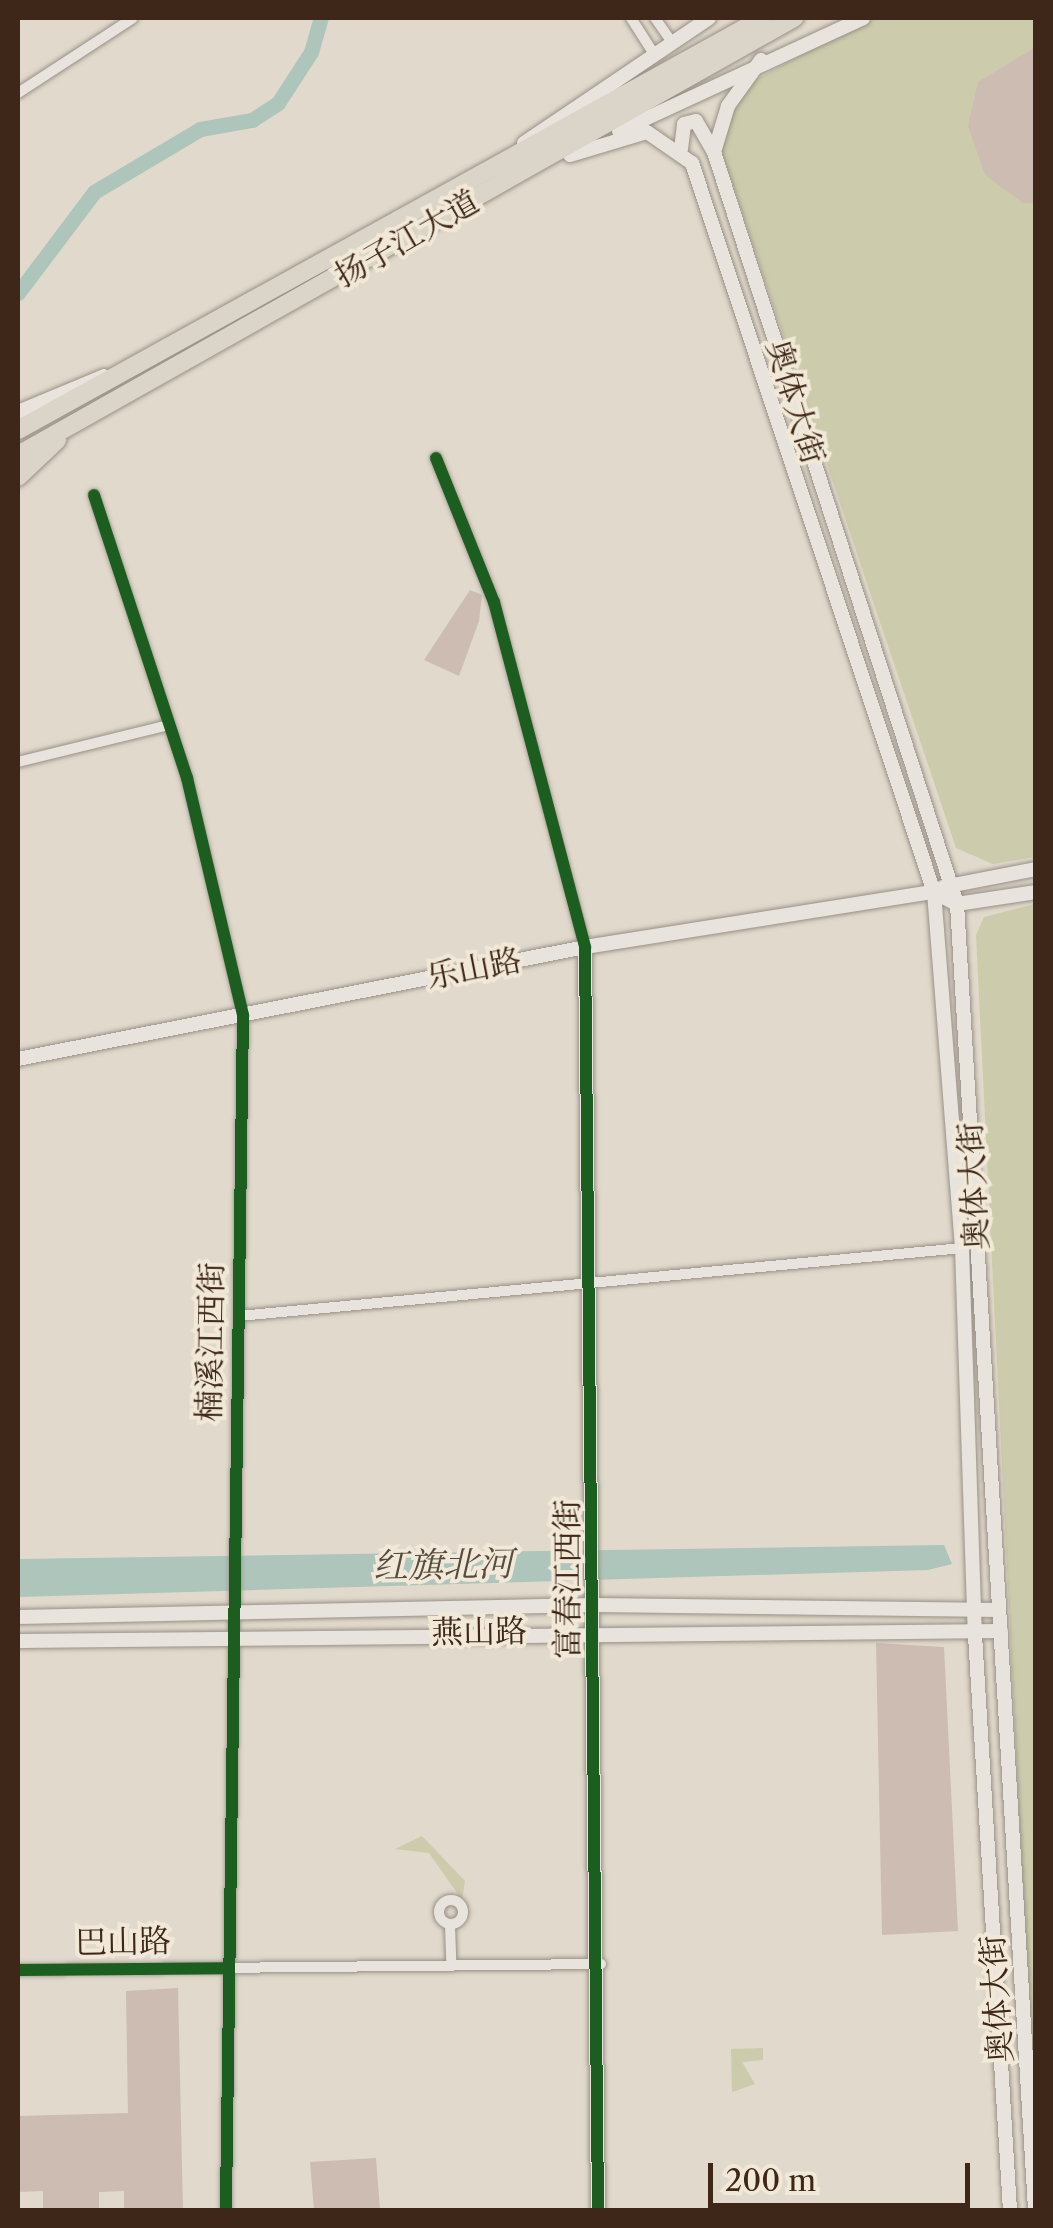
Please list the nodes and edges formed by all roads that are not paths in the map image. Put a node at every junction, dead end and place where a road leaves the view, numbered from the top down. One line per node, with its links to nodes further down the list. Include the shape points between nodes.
1 (133, 18): 11 (street)
2 (630, 18): 9 (street)
3 (655, 18): 8 (street)
4 (709, 18): 8 (main road)
5 (763, 18): 14 (highway, 扬子江大道)
6 (794, 18): 16 (highway, 扬子江大道)
7 (863, 18): 10 (main road)
8 (672, 42): 9 (main road)
9 (654, 54): 14 (main road)
10 (761, 60): 13 (main road, via 728,106); 15 (main road)
11 (18, 94)
12 (681, 149): 13 (main road, via 684,124 696,120); 15 (main road, via 647,132); 29 (main road, 奥体大街, via 710,205)
13 (714, 152): 28 (main road, 奥体大街)
14 (510, 154): 17 (highway, 扬子江大道)
15 (570, 156): 16 (main road)
16 (439, 220): 19 (highway, 扬子江大道)
17 (114, 372): 18 (main road, 扬子江大道); 20 (highway, 扬子江大道)
18 (18, 412)
19 (68, 429): 21 (highway, 扬子江大道); 23 (highway)
20 (18, 430)
21 (18, 455)
22 (436, 458): 32 (street, via 494,602)
23 (18, 477)
24 (94, 495): 25 (street, 楠溪江西街)
25 (170, 725): 26 (street); 33 (street, 楠溪江西街)
26 (18, 762)
27 (1036, 869): 28 (main road, 乐山路)
28 (950, 884): 29 (main road, 乐山路); 31 (main road, 奥体大街)
29 (934, 892): 31 (main road); 32 (main road, 乐山路); 35 (main road, 奥体大街)
30 (1036, 892): 31 (main road)
31 (957, 904): 41 (main road, 奥体大街)
32 (585, 947): 33 (main road, 乐山路); 36 (main road, 富春江西街)
33 (243, 1016): 34 (main road, 乐山路); 37 (street, 楠溪江西街)
34 (18, 1058)
35 (962, 1248): 36 (street); 40 (main road, 奥体大街)
36 (594, 1286): 37 (street); 38 (main road, 富春江西街)
37 (238, 1316): 39 (street, 楠溪江西街)
38 (595, 1605): 39 (main road, 燕山路); 40 (main road, 燕山路); 43 (main road, 富春江西街)
39 (234, 1610): 42 (main road, 燕山路); 45 (street, 楠溪江西街)
40 (975, 1610): 41 (main road, 燕山路); 46 (main road, 奥体大街)
41 (999, 1610): 44 (main road, 奥体大街)
42 (18, 1617)
43 (596, 1630): 45 (main road, 燕山路); 46 (main road, 燕山路); 50 (main road, 富春江西街)
44 (1001, 1631): 46 (main road, 燕山路); 53 (main road, 奥体大街)
45 (233, 1635): 47 (main road, 燕山路); 51 (street, 楠溪江西街)
46 (975, 1635): 56 (main road, 奥体大街)
47 (18, 1642)
48 (450, 1925): 49 (street)
49 (450, 1963): 50 (street, 巴山路); 51 (street, 巴山路)
50 (601, 1964): 55 (main road, 富春江西街)
51 (228, 1968): 52 (street, 巴山路); 54 (street, 楠溪江西街)
52 (18, 1970)
53 (1031, 2073): 57 (main road, 奥体大街)
54 (226, 2210)
55 (598, 2210)
56 (1010, 2210)
57 (1034, 2210)

